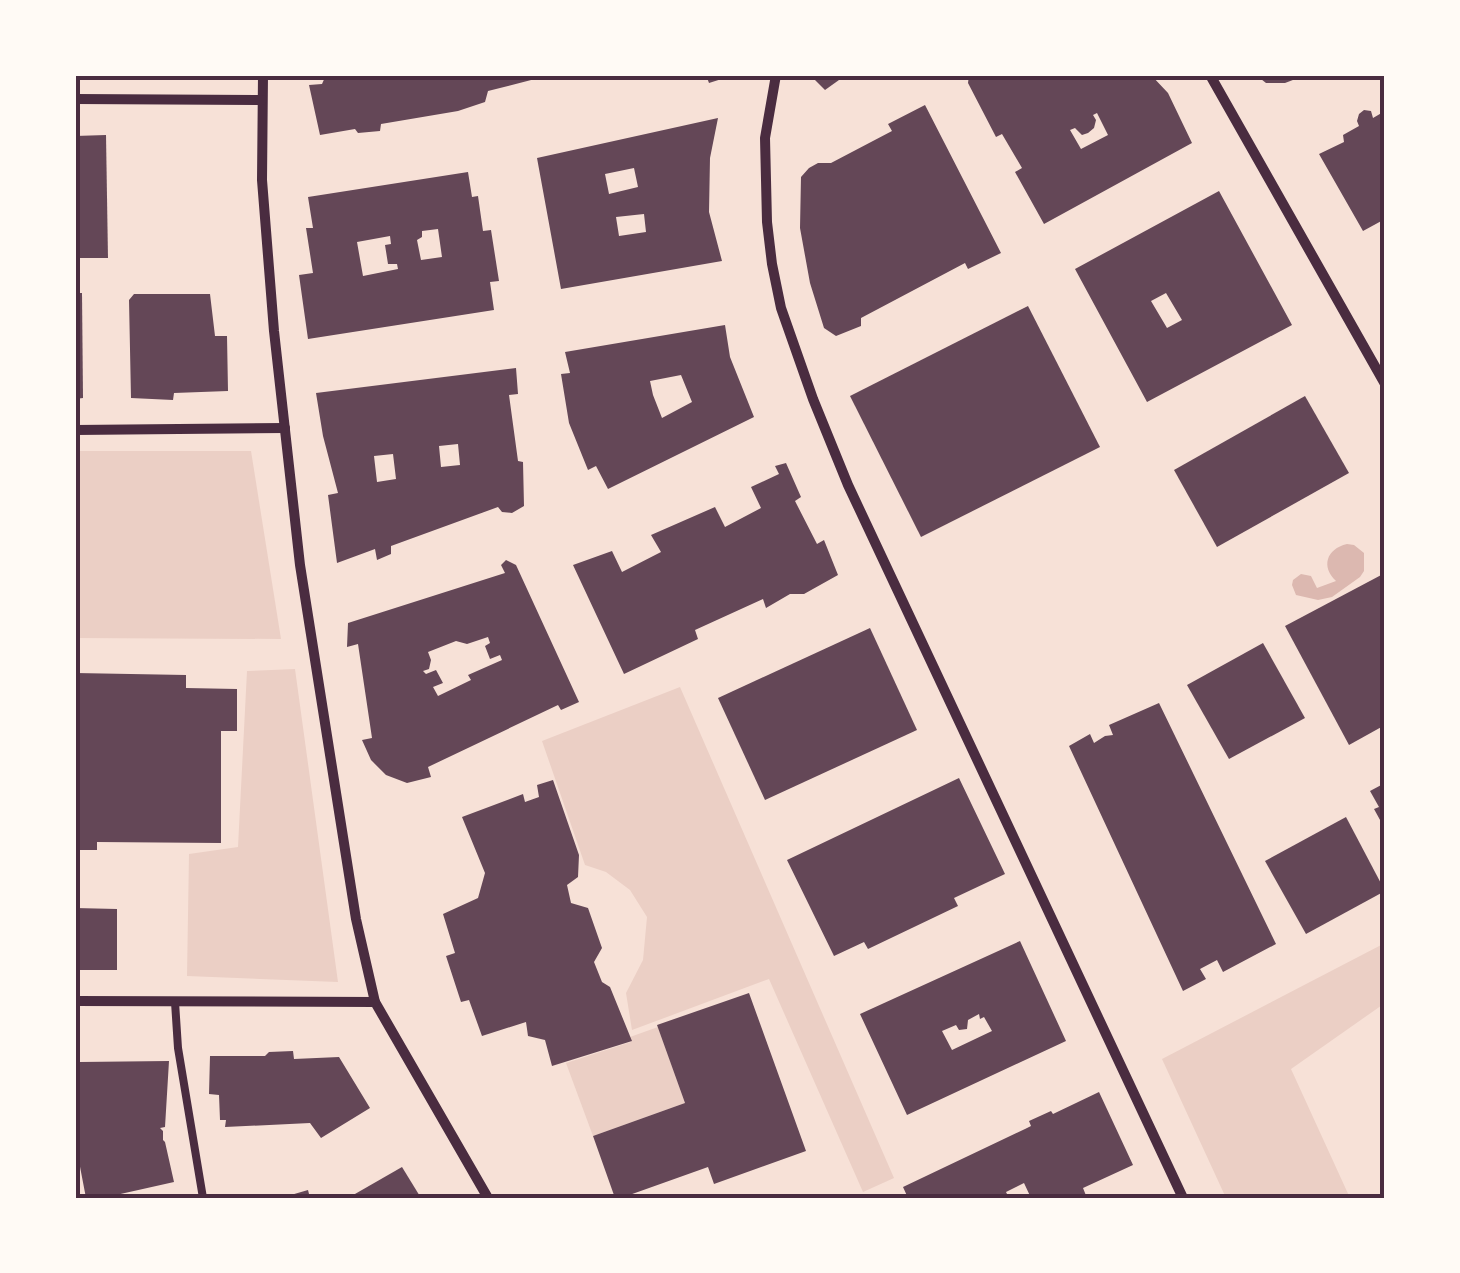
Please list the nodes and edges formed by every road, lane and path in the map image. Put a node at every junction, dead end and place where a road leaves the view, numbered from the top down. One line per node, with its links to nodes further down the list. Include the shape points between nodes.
1 (263, 75): 5 (street)
2 (776, 75): 14 (street, via 766,138 767,222 781,308 813,399)
3 (1210, 75): 6 (street)
4 (75, 99): 5 (street)
5 (262, 100): 7 (street, via 262,180)
6 (1385, 384)
7 (285, 428): 8 (street); 11 (street, via 303,584)
8 (75, 430)
9 (75, 1001): 10 (street)
10 (176, 1002): 11 (street); 12 (lane)
11 (374, 1002): 13 (street)
12 (204, 1198)
13 (488, 1198)
14 (1183, 1198)

